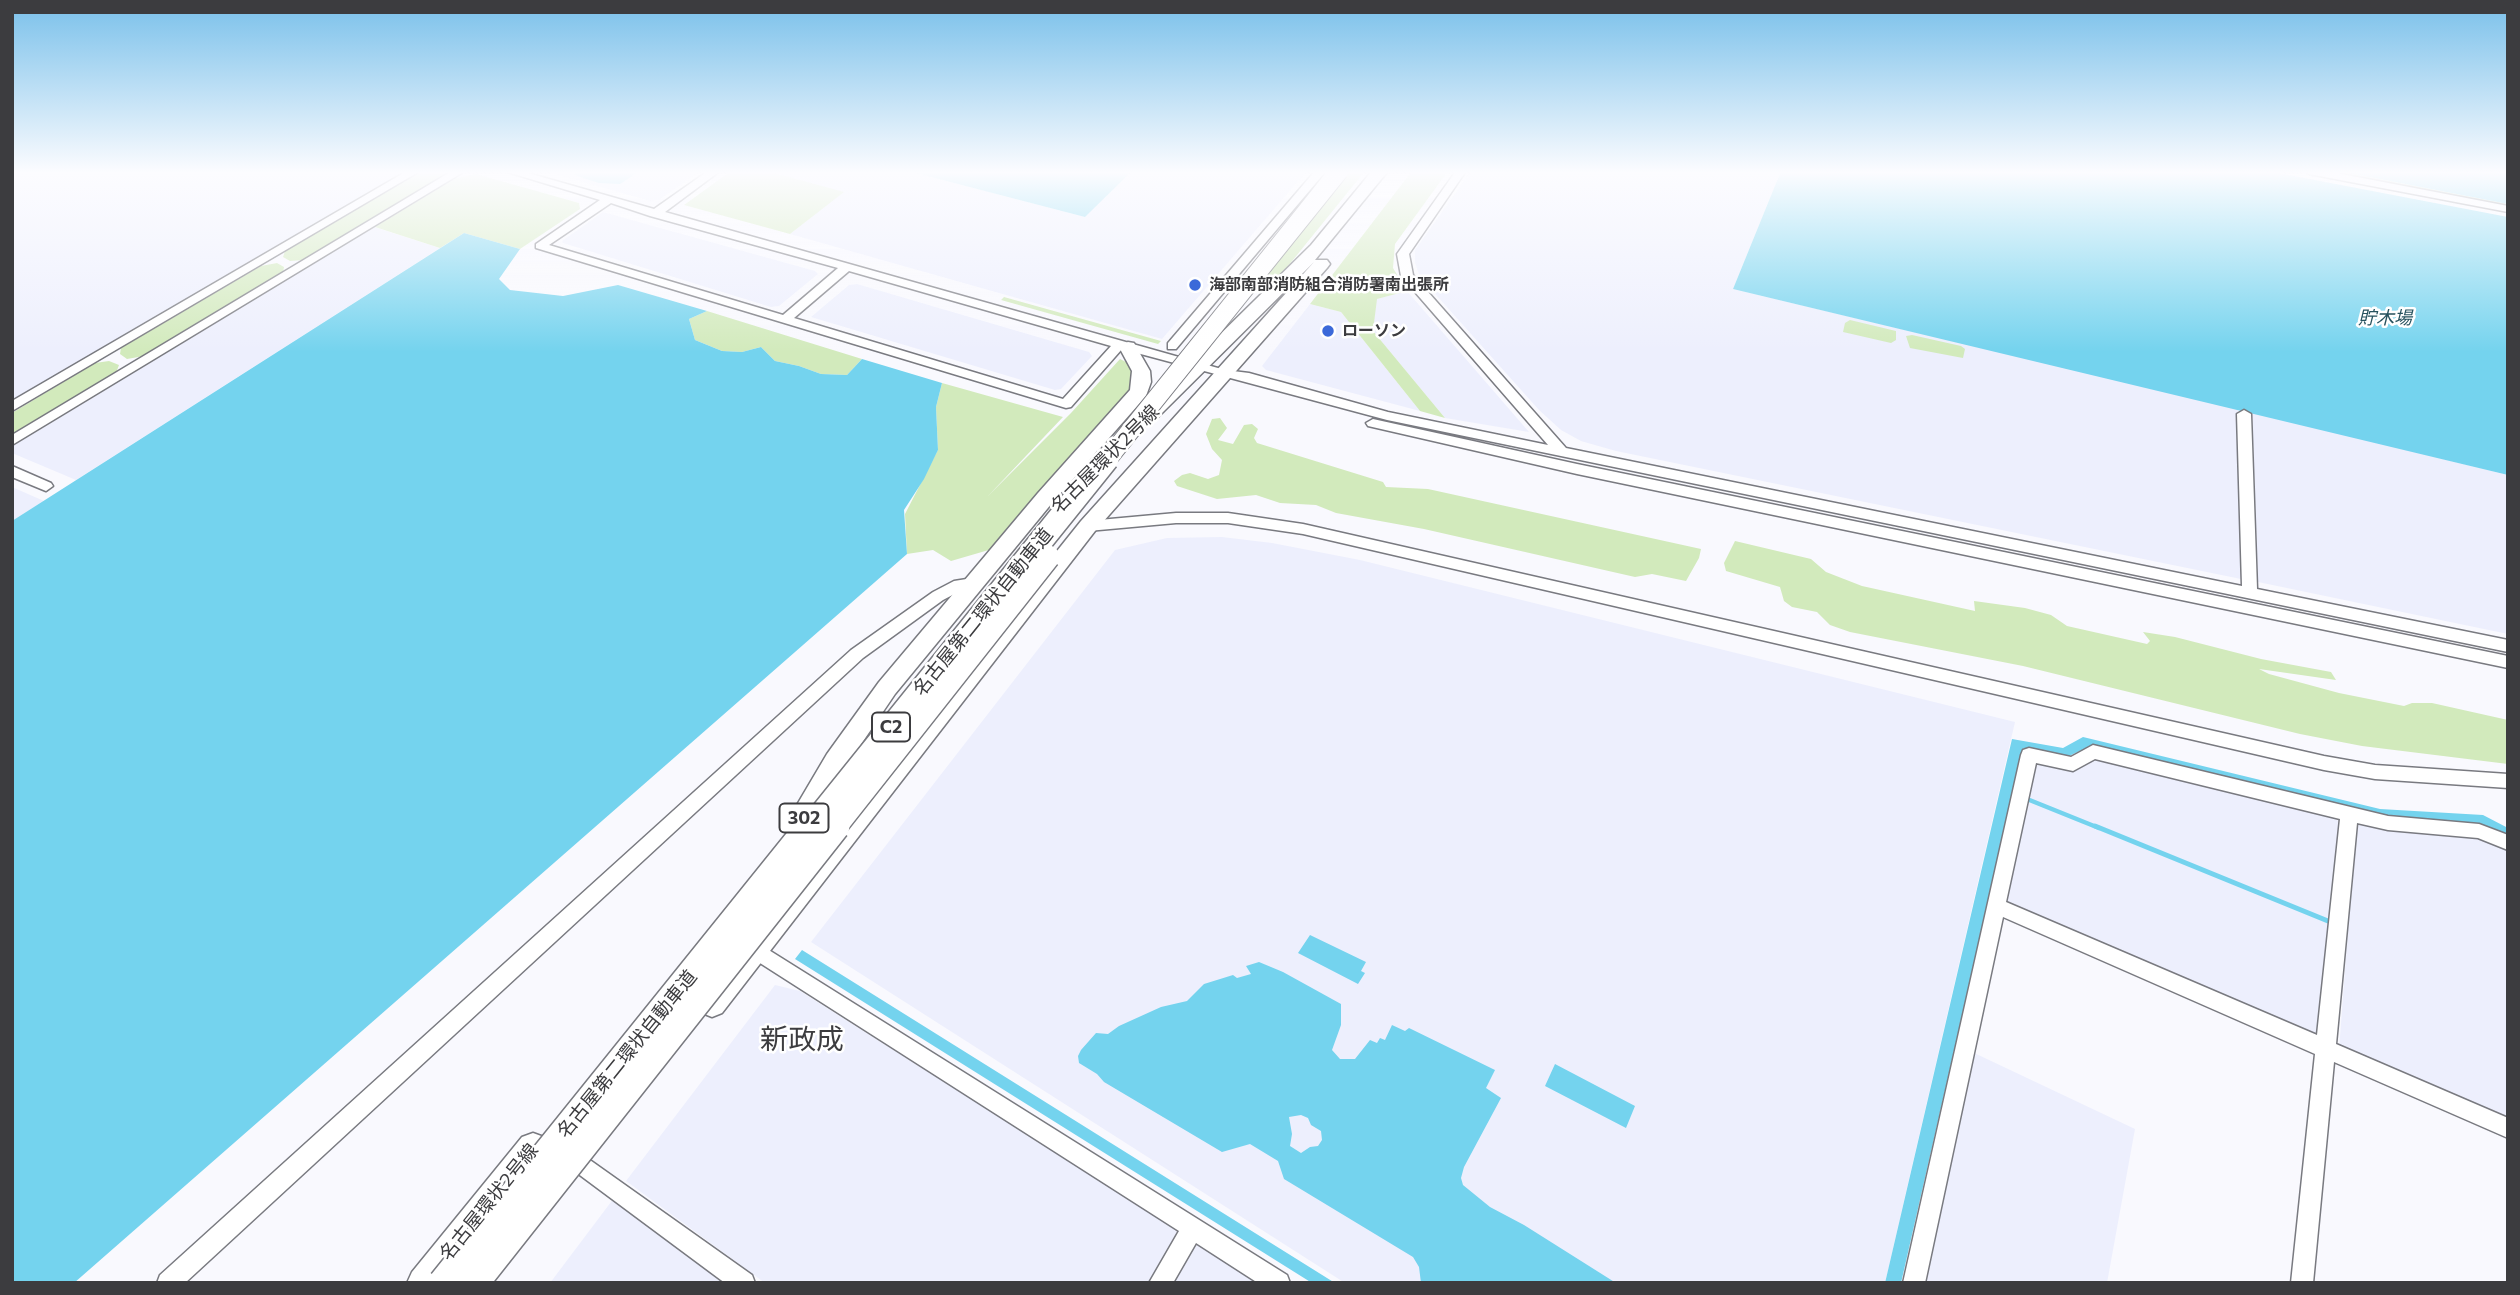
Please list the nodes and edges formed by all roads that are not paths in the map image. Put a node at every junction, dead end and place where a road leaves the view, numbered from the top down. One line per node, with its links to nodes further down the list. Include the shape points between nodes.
1 (312, 231): 17 (street)
2 (360, 231): 19 (street)
3 (562, 231): 13 (street, via 540,246)
4 (717, 231): 11 (street)
5 (1270, 231): 15 (street)
6 (1291, 231): 35 (highway, 名古屋第二環状自動車道 / C2, bridge)
7 (1305, 231): 35 (highway, 名古屋第二環状自動車道 / C2, bridge)
8 (1332, 231): 16 (highway, 名古屋環状2号線 / 302)
9 (1346, 231): 12 (highway, 名古屋環状2号線 / 302)
10 (1418, 231): 20 (street, via 1402,254 1407,276)
11 (847, 267): 13 (street); 14 (street)
12 (1300, 289): 16 (highway, 名古屋環状2号線 / 302); 16 (highway, via 1274,306)
13 (785, 320): 14 (street, via 1066,404)
14 (1124, 345): 16 (street); 24 (highway, via 1141,371 1139,392)
15 (1172, 346)
16 (1212, 370): 20 (street, via 1387,416); 23 (highway, 名古屋環状2号線 / 302); 27 (street, via 1239,383 1385,427); 30 (highway, 名古屋環状2号線 / 302, via 1052,510)
17 (12, 407)
18 (2244, 414): 25 (street)
19 (12, 441)
20 (1560, 451): 25 (street)
21 (12, 471): 22 (street)
22 (46, 486)
23 (1088, 526): 28 (street, via 1228,518 1303,528 2324,763 2375,772); 33 (highway, 名古屋環状2号線 / 302)
24 (973, 583): 30 (highway, via 867,713); 39 (street, via 938,596 857,653)
25 (2250, 593): 26 (street)
26 (2508, 646)
27 (2508, 662)
28 (2508, 781)
29 (2349, 814): 31 (street, via 2388,823 2479,831); 32 (street, via 2093,752 2073,764 2029,755); 34 (street)
30 (800, 822): 40 (highway, 名古屋環状2号線 / 302)
31 (2508, 843)
32 (1997, 906): 34 (street); 47 (street)
33 (756, 950): 37 (highway, 名古屋環状2号線 / 302); 38 (street)
34 (2326, 1049): 36 (street); 48 (street)
35 (642, 1052): 40 (highway, bridge, via 565,1121); 41 (highway, 名古屋第二環状自動車道 / C2, bridge); 42 (highway, 名古屋第二環状自動車道 / C2, bridge); 43 (highway, bridge)
36 (2508, 1128)
37 (580, 1163): 43 (highway, 名古屋環状2号線 / 302); 44 (street)
38 (1193, 1228): 45 (street); 46 (street)
39 (168, 1283)
40 (426, 1283)
41 (443, 1283)
42 (474, 1283)
43 (488, 1283)
44 (744, 1283)
45 (1160, 1283)
46 (1279, 1283)
47 (1914, 1283)
48 (2302, 1283)

